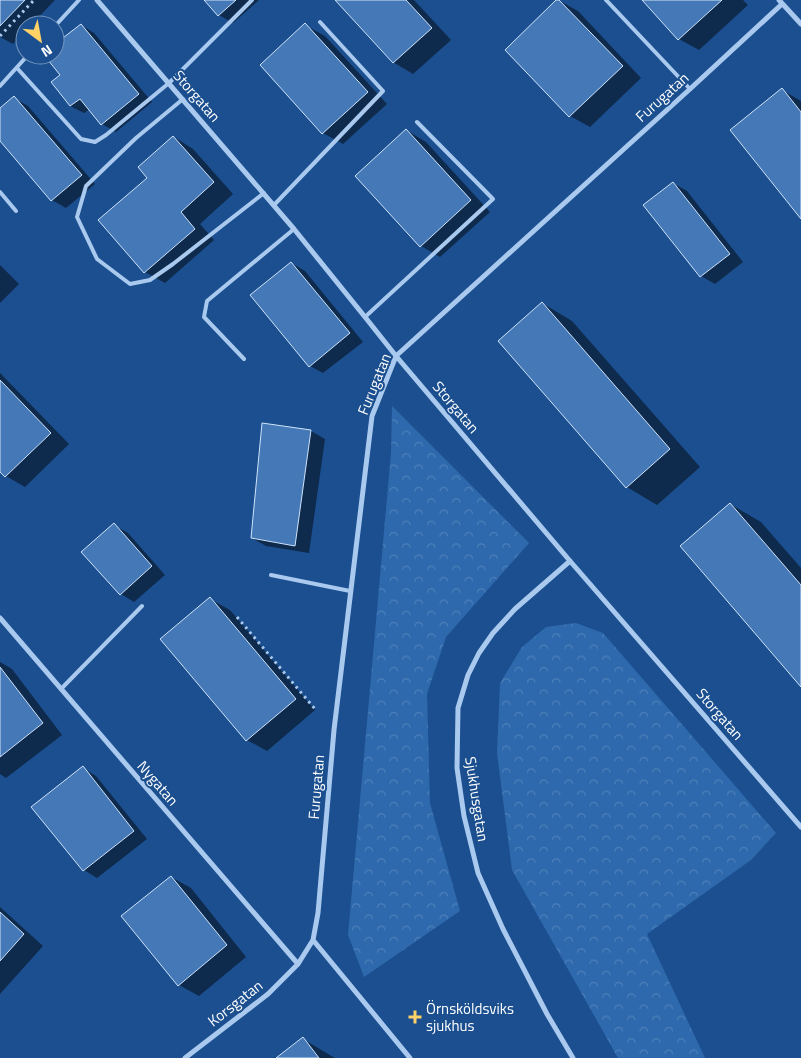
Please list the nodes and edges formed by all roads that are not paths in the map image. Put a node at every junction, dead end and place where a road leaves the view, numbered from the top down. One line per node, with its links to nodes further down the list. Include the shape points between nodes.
1 (79, 0): 6 (lane)
2 (97, 0): 11 (street, Storgatan)
3 (252, 0): 11 (lane)
4 (606, 0): 13 (lane)
5 (780, 2): 8 (street); 13 (street, Furugatan)
6 (65, 15)
7 (320, 22): 18 (lane, via 383,91)
8 (801, 24)
9 (20, 65): 10 (lane)
10 (17, 68): 11 (lane, via 81,139 96,142); 12 (lane)
11 (169, 83): 14 (street, Storgatan)
12 (0, 86)
13 (690, 89): 22 (street, Furugatan)
14 (183, 99): 17 (street, Storgatan); 17 (lane, via 86,186 77,217 97,259 130,284 150,280)
15 (417, 122): 21 (lane, via 493,199)
16 (0, 192): 19 (lane)
17 (264, 193): 18 (street, Storgatan)
18 (274, 205): 20 (street, Storgatan)
19 (16, 211)
20 (294, 229): 21 (street, Storgatan); 23 (lane, via 207,302 204,317)
21 (365, 316): 22 (street, Storgatan)
22 (396, 356): 24 (street, Storgatan); 26 (street, Furugatan, via 372,416)
23 (244, 359)
24 (570, 561): 30 (street, Storgatan); 35 (street, Sjukhusgatan, via 515,610 479,654 468,675 458,708 457,768 478,874 547,1014)
25 (271, 575): 26 (lane)
26 (350, 591): 31 (street, Furugatan)
27 (142, 606): 29 (lane)
28 (0, 618): 29 (street, Nygatan)
29 (61, 689): 32 (street, Nygatan)
30 (801, 827)
31 (313, 940): 32 (street, Furugatan); 34 (street)
32 (298, 964): 33 (street, Korsgatan, via 268,994)
33 (185, 1058)
34 (410, 1058)
35 (573, 1058)

